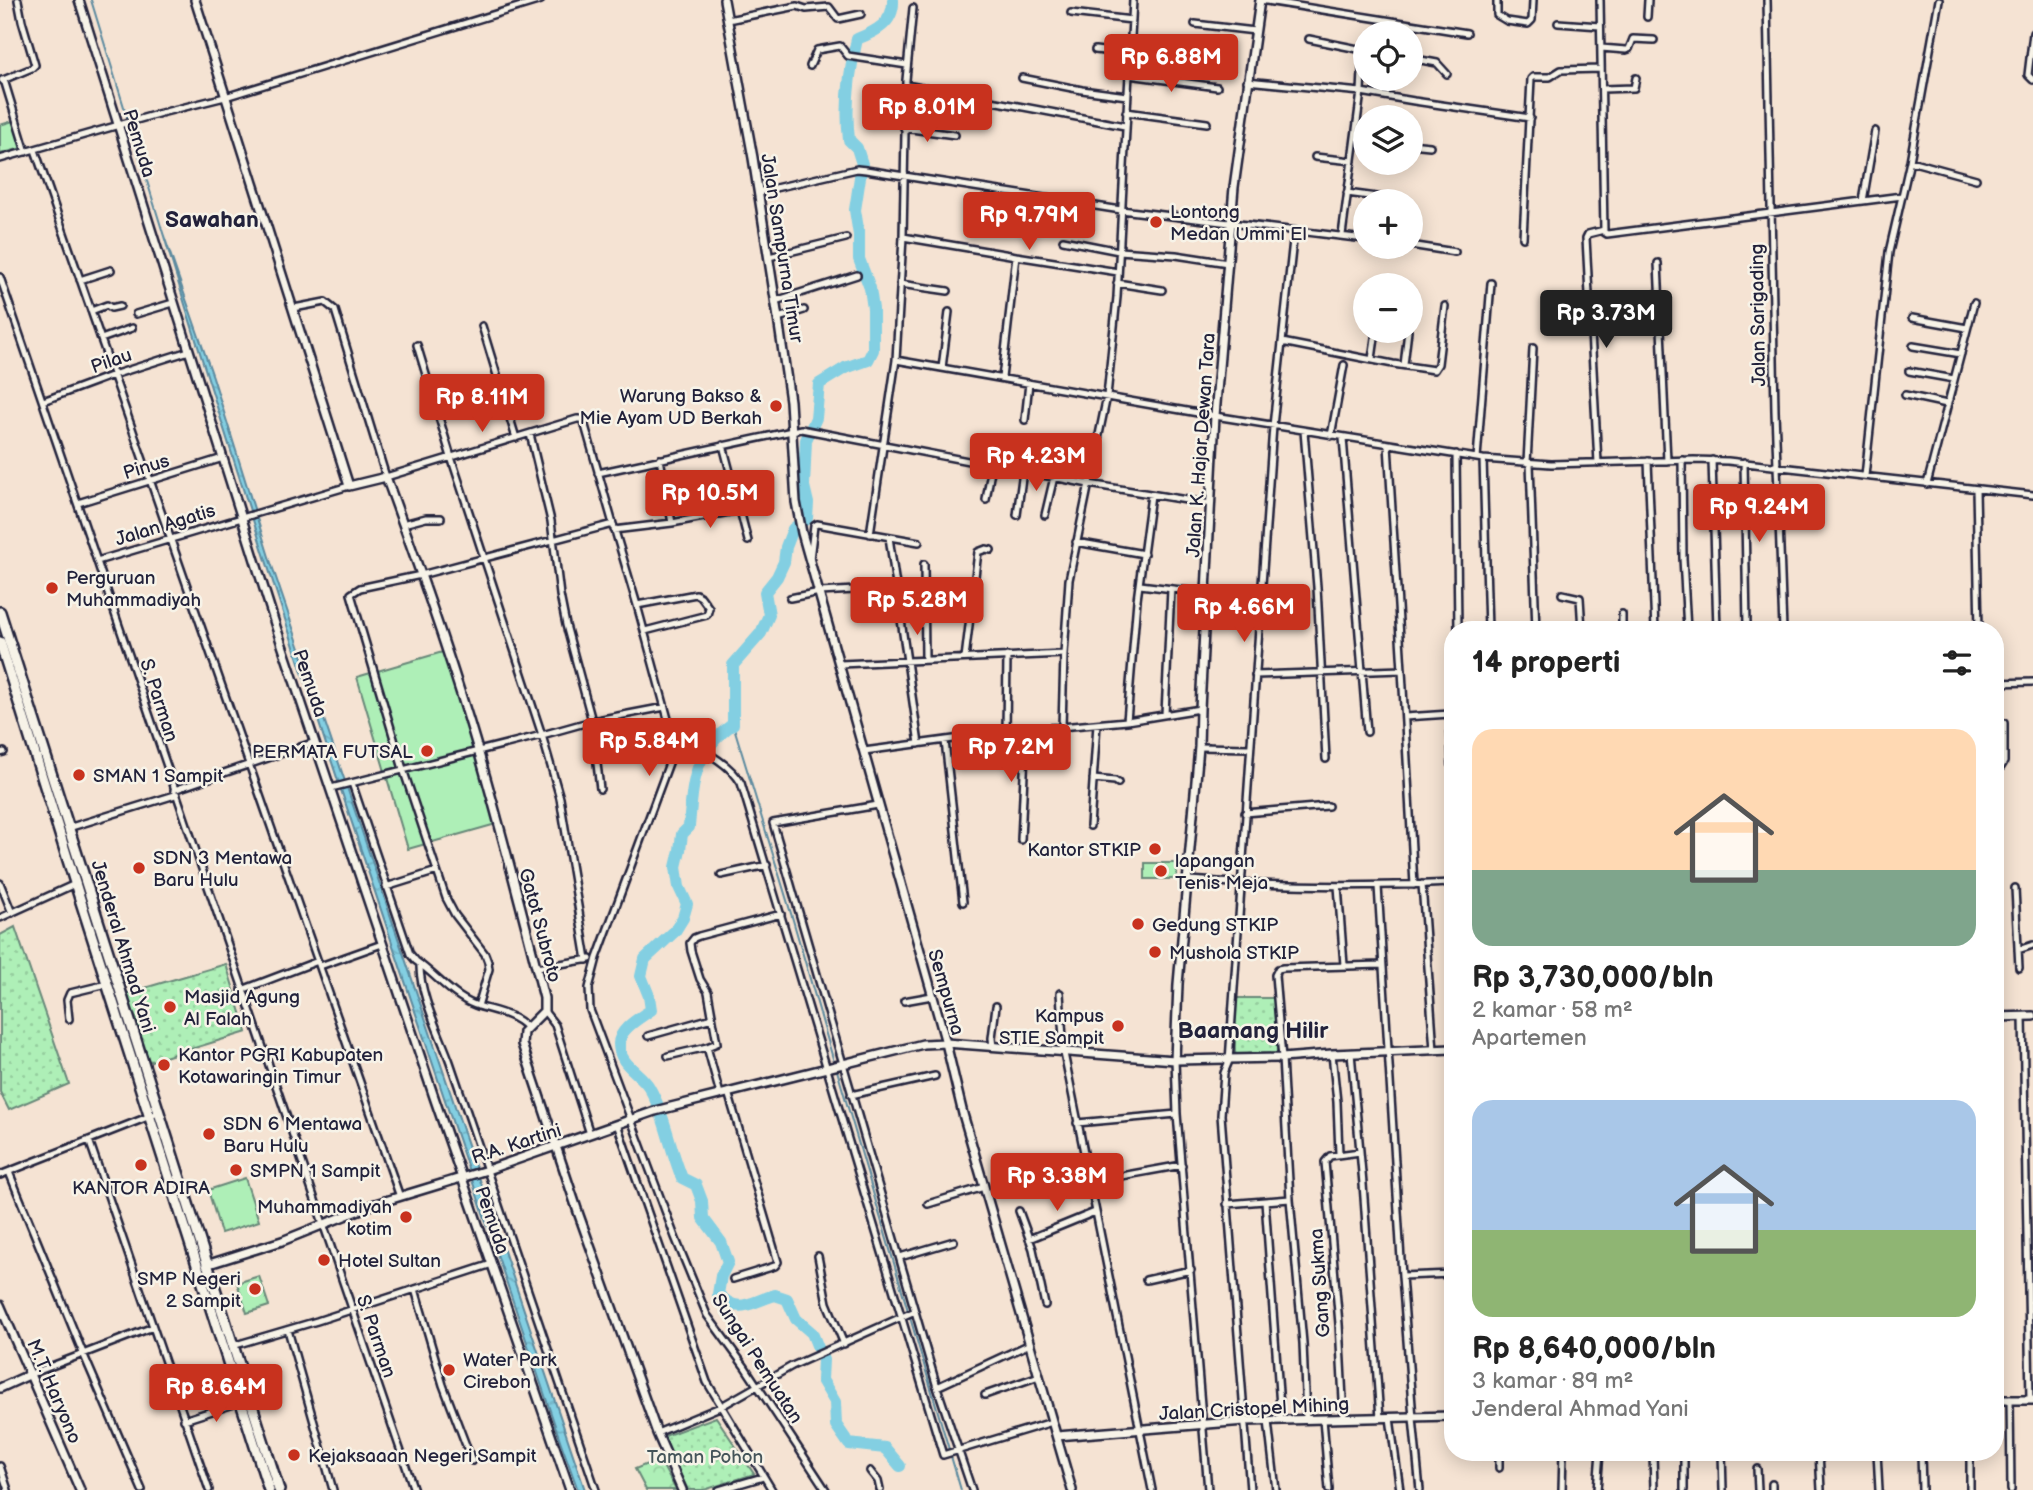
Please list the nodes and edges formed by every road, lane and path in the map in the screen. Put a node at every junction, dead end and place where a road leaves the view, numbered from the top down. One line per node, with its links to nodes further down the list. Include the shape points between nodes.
1 (18, 0): 40 (street, via 34,65)
2 (79, 0): 53 (street, Pemuda)
3 (195, 0): 48 (street)
4 (541, 0): 48 (street)
5 (724, 0): 18 (street, Jalan Sampurna Timur)
6 (1133, 0): 19 (street)
7 (1260, 0): 23 (street, Jalan K. Hajar Dewan Tara); 24 (street)
8 (1497, 0): 9 (street, via 1497,15 1528,24)
9 (1533, 0)
10 (1600, 0): 22 (street)
11 (1648, 0): 17 (street)
12 (1767, 0): 75 (street, Jalan Sarigading)
13 (1939, 0): 65 (street)
14 (913, 8): 34 (street)
15 (1070, 13): 19 (street)
16 (861, 14): 18 (street, via 838,19 828,6 797,6)
17 (1647, 18)
18 (728, 20): 69 (street, Jalan Sampurna Timur)
19 (1132, 20): 31 (street)
20 (1558, 23): 22 (street)
21 (1195, 24): 23 (street)
22 (1600, 26): 29 (street)
23 (1255, 31): 42 (street, Jalan K. Hajar Dewan Tara)
24 (1467, 33)
25 (2033, 33): 41 (street, via 2028,75)
26 (1309, 39): 28 (street)
27 (1654, 40): 29 (street, via 1633,39 1629,50)
28 (1353, 48)
29 (1601, 48): 35 (street)
30 (1095, 50): 31 (street)
31 (1130, 54): 37 (street)
32 (1423, 60): 36 (street, via 1437,63)
33 (810, 65): 34 (street, via 816,52 841,46 846,55)
34 (906, 65): 43 (street)
35 (1601, 69): 45 (street); 51 (street, via 1561,70 1550,77 1533,77)
36 (1447, 74)
37 (1129, 75): 44 (street); 47 (street)
38 (1022, 78): 47 (street)
39 (1636, 78): 45 (street, via 1634,88)
40 (2, 80): 62 (street)
41 (2033, 80)
42 (1248, 81): 46 (street); 76 (street, Jalan K. Hajar Dewan Tara)
43 (906, 85): 54 (street); 55 (street)
44 (1217, 87)
45 (1602, 89): 77 (street)
46 (1361, 92): 49 (street); 51 (street)
47 (1127, 96): 50 (street)
48 (225, 97): 53 (street); 107 (street)
49 (1359, 105)
50 (1126, 112): 52 (street); 54 (street)
51 (1530, 117): 82 (street)
52 (1207, 123)
53 (118, 126): 61 (street); 103 (street, Pemuda)
54 (1125, 126): 74 (street)
55 (904, 128): 57 (street); 67 (street)
56 (1875, 131): 73 (street)
57 (955, 135)
58 (1423, 145): 59 (street)
59 (1430, 146)
60 (1353, 149): 66 (street)
61 (35, 150): 62 (street); 96 (street)
62 (26, 152): 64 (street)
63 (1315, 157): 66 (street)
64 (0, 159)
65 (1910, 161): 68 (street); 72 (street)
66 (1352, 162): 70 (street)
67 (904, 176): 69 (street, via 857,169); 74 (street); 80 (street)
68 (1976, 179)
69 (758, 192): 89 (street, Jalan Sampurna Timur)
70 (1347, 193): 71 (street); 79 (street)
71 (1353, 194)
72 (1902, 196): 73 (street); 168 (street, via 1889,252)
73 (1863, 201): 75 (street)
74 (1121, 210): 76 (street); 86 (street)
75 (1770, 212): 77 (street, via 1607,234); 165 (street, Jalan Sarigading)
76 (1231, 224): 78 (street); 90 (street, Jalan K. Hajar Dewan Tara)
77 (1604, 230): 163 (street, via 1586,238)
78 (1294, 231): 79 (street); 118 (street)
79 (1342, 235): 81 (street)
80 (903, 237): 88 (street); 99 (street)
81 (1353, 237)
82 (1523, 237)
83 (846, 238): 89 (street)
84 (1063, 240): 86 (street)
85 (1423, 247): 87 (street)
86 (1119, 251): 90 (street); 93 (street)
87 (1455, 252)
88 (1016, 256): 93 (street); 133 (street)
89 (769, 257): 102 (street, Jalan Sampurna Timur)
90 (1228, 263): 140 (street, Jalan K. Hajar Dewan Tara)
91 (1658, 263): 160 (street)
92 (111, 270): 96 (street)
93 (1118, 272): 97 (street)
94 (857, 275): 102 (street)
95 (0, 277): 138 (street, S. Parman)
96 (80, 280): 109 (street)
97 (1117, 283): 100 (street); 137 (street)
98 (1491, 283): 155 (street)
99 (900, 284): 101 (street); 127 (street)
100 (1162, 290)
101 (948, 291)
102 (775, 301): 112 (street, Jalan Sampurna Timur)
103 (173, 303): 111 (street); 124 (street, Pemuda)
104 (1973, 303): 116 (street)
105 (120, 306): 109 (street)
106 (1445, 306): 129 (street, via 1438,366 1431,370)
107 (293, 308): 169 (street, via 325,302 335,310); 174 (street)
108 (804, 310): 112 (street)
109 (91, 311): 117 (street)
110 (949, 312): 130 (street)
111 (136, 314)
112 (778, 318): 143 (street, Jalan Sampurna Timur)
113 (1912, 318): 116 (street)
114 (482, 326): 147 (street)
115 (132, 328): 117 (street)
116 (1967, 328): 125 (street)
117 (101, 339): 132 (street)
118 (1282, 342): 126 (street); 142 (street)
119 (1374, 343): 126 (street)
120 (1407, 343): 129 (street)
121 (417, 345): 153 (street)
122 (1913, 346): 125 (street)
123 (1533, 348): 162 (street)
124 (189, 351): 132 (street, Pilau); 154 (street, Pemuda)
125 (1961, 354): 134 (street)
126 (1372, 359): 129 (street)
127 (896, 360): 130 (street); 150 (street)
128 (1344, 365): 146 (street)
129 (1404, 365)
130 (942, 368): 133 (street)
131 (1909, 371): 134 (street)
132 (113, 375): 138 (street, Pilau); 171 (street)
133 (1002, 378): 135 (street)
134 (1954, 379): 139 (street)
135 (1029, 383): 137 (street); 141 (street)
136 (1905, 395): 139 (street)
137 (1107, 396): 140 (street); 172 (street)
138 (43, 401): 180 (street, S. Parman)
139 (1947, 404): 173 (street)
140 (1215, 416): 142 (street); 181 (street, Jalan K. Hajar Dewan Tara)
141 (1025, 420)
142 (1273, 426): 144 (street); 236 (street)
143 (792, 429): 149 (street); 150 (street); 179 (street, Jalan Sampurna Timur)
144 (1304, 431): 146 (street); 235 (street)
145 (530, 434): 147 (street); 167 (street, via 582,418); 193 (street)
146 (1331, 436): 148 (street)
147 (516, 438): 153 (street)
148 (1343, 438): 151 (street); 234 (street)
149 (723, 445): 156 (street); 182 (street)
150 (884, 445): 164 (street); 190 (street)
151 (1388, 445): 152 (street); 233 (street)
152 (1456, 454): 155 (street); 214 (street)
153 (451, 457): 169 (street); 199 (street)
154 (223, 458): 171 (street, Pinus); 185 (street, Pemuda)
155 (1480, 458): 162 (street); 215 (street)
156 (660, 459): 167 (street); 187 (street)
157 (1682, 460): 158 (street); 160 (street); 220 (street)
158 (1712, 460): 161 (street); 221 (street)
159 (1648, 461): 160 (street); 163 (street); 219 (street)
160 (1667, 461)
161 (1744, 462): 165 (street); 222 (street)
162 (1529, 463): 163 (street); 216 (street)
163 (1598, 463)
164 (992, 465): 166 (street); 178 (street)
165 (1776, 466): 168 (street); 223 (street, Jalan Sarigading)
166 (1023, 471): 170 (street); 183 (street)
167 (598, 473): 189 (street)
168 (1865, 476): 173 (street)
169 (386, 477): 174 (street); 188 (street, Gatot Subroto)
170 (1054, 477): 172 (street); 184 (street)
171 (150, 481): 180 (street, Pinus); 192 (street)
172 (1089, 484): 176 (street); 196 (street)
173 (1927, 484): 175 (street)
174 (349, 486): 185 (street, Jalan Agatis)
175 (1976, 489): 177 (street); 224 (street)
176 (1151, 495): 181 (street); 198 (street)
177 (2033, 495)
178 (986, 500)
179 (796, 502): 200 (street, Sempurna)
180 (78, 503): 201 (street, S. Parman)
181 (1211, 504): 208 (street, Jalan K. Hajar Dewan Tara)
182 (740, 510): 187 (street); 194 (street)
183 (1017, 515)
184 (1045, 515)
185 (246, 516): 192 (street, Jalan Agatis); 255 (street, Pemuda, via 276,627)
186 (441, 518): 188 (street)
187 (672, 523): 189 (street)
188 (403, 524): 203 (street, Gatot Subroto)
189 (613, 527): 193 (street); 211 (street)
190 (870, 534): 191 (street); 200 (street, via 817,524)
191 (889, 537): 195 (street); 231 (street)
192 (170, 538): 201 (street, Jalan Agatis); 263 (street)
193 (553, 540): 199 (street); 245 (street, via 564,618)
194 (748, 541)
195 (919, 542)
196 (1076, 542): 198 (street); 227 (street)
197 (991, 550): 229 (street, via 978,552)
198 (1144, 554): 204 (street)
199 (484, 557): 203 (street); 253 (street)
200 (810, 559): 207 (street, Sempurna)
201 (97, 561): 270 (street, S. Parman)
202 (923, 564): 230 (street)
203 (421, 575): 259 (street, Gatot Subroto); 264 (street, via 351,593)
204 (1140, 586): 205 (street); 244 (street)
205 (1171, 589): 208 (street); 241 (street)
206 (855, 590): 207 (street)
207 (820, 592): 210 (street); 232 (street, Sempurna)
208 (1206, 593): 240 (street, Jalan K. Hajar Dewan Tara)
209 (1562, 594): 217 (street, via 1580,598)
210 (790, 598)
211 (637, 605): 225 (street); 225 (street, via 696,594 709,608 708,615)
212 (0, 612): 226 (highway, Jenderal Ahmad Yani)
213 (1622, 614): 218 (street)
214 (1458, 621)
215 (1488, 621)
216 (1536, 621)
217 (1581, 621)
218 (1622, 621)
219 (1655, 621)
220 (1687, 621)
221 (1717, 621)
222 (1747, 621)
223 (1783, 621)
224 (1979, 621)
225 (645, 632): 239 (street)
226 (3, 640): 275 (highway, Jenderal Ahmad Yani); 283 (highway, Jenderal Ahmad Yani)
227 (1064, 654): 228 (street); 248 (street)
228 (1007, 656): 229 (street); 250 (street)
229 (965, 658): 230 (street)
230 (925, 659): 231 (street)
231 (908, 660): 232 (street); 256 (street)
232 (840, 664): 260 (street, Sempurna)
233 (1402, 670): 234 (street); 243 (street)
234 (1361, 672): 235 (street); 251 (street)
235 (1322, 673): 236 (street); 261 (street)
236 (1255, 675): 258 (street)
237 (2033, 682): 238 (street)
238 (2004, 683)
239 (665, 707): 245 (street); 252 (street)
240 (1200, 709): 241 (street); 257 (street, Jalan K. Hajar Dewan Tara)
241 (1165, 714): 244 (street)
242 (1444, 714): 243 (street)
243 (1405, 717): 286 (street)
244 (1127, 720): 247 (street)
245 (592, 721): 253 (street); 269 (street)
246 (2004, 723): 262 (street)
247 (1097, 724): 248 (street); 265 (street)
248 (1062, 727): 249 (street)
249 (1026, 730): 250 (street); 276 (street)
250 (1006, 732): 254 (street)
251 (1367, 732)
252 (673, 734): 277 (street, via 733,772 741,783); 298 (street, Sungai Pemuatan, via 672,755)
253 (542, 735): 259 (street); 299 (street, via 560,799)
254 (945, 741): 256 (street); 291 (street)
255 (315, 742): 263 (street); 268 (street, Pemuda)
256 (919, 744): 260 (street)
257 (1199, 747): 258 (street); 280 (street, Jalan K. Hajar Dewan Tara)
258 (1249, 748): 273 (street)
259 (478, 751): 264 (street); 304 (street, Gatot Subroto)
260 (864, 751): 271 (street, Sempurna)
261 (1326, 759)
262 (2004, 762)
263 (250, 765): 270 (street); 300 (street)
264 (403, 769): 266 (street); 278 (street)
265 (1093, 779): 267 (street); 274 (street)
266 (349, 783): 268 (street); 289 (street)
267 (1118, 783)
268 (335, 787): 295 (street, Pemuda)
269 (600, 789)
270 (174, 792): 275 (street); 307 (street, S. Parman)
271 (878, 805): 309 (street, Sempurna); 334 (street, via 773,823)
272 (1328, 806): 273 (street)
273 (1245, 813): 284 (street)
274 (1090, 825)
275 (68, 828): 338 (highway, Jenderal Ahmad Yani)
276 (1021, 839)
277 (767, 865): 279 (street); 293 (street)
278 (437, 871): 289 (street); 311 (street, via 451,909 488,962)
279 (721, 875)
280 (1189, 880): 284 (street); 332 (street, Jalan K. Hajar Dewan Tara)
281 (0, 883): 292 (street)
282 (1444, 883): 285 (street)
283 (75, 884): 292 (street); 306 (highway, Jenderal Ahmad Yani)
284 (1241, 884): 287 (street); 333 (street)
285 (1422, 884): 286 (street); 324 (street)
286 (1414, 885): 288 (street)
287 (1338, 886): 288 (street); 302 (street)
288 (1378, 886): 303 (street)
289 (386, 887): 301 (street, via 406,946)
290 (2015, 888): 297 (street)
291 (963, 902)
292 (12, 913): 294 (street)
293 (781, 914): 317 (street, via 691,940); 334 (street)
294 (0, 918)
295 (382, 944): 300 (street); 352 (street, Pemuda)
296 (2033, 945): 297 (street)
297 (2018, 950): 305 (street)
298 (597, 958): 299 (street); 340 (street, Sungai Pemuatan, via 589,1002)
299 (587, 960): 304 (street)
300 (319, 963): 307 (street); 355 (street)
301 (420, 964): 311 (street); 349 (street, via 430,1008)
302 (1344, 965): 303 (street); 331 (street, via 1276,971)
303 (1381, 965): 326 (street)
304 (536, 968): 313 (street, Gatot Subroto)
305 (2019, 968)
306 (107, 984): 318 (street, via 68,995); 338 (highway, Jenderal Ahmad Yani)
307 (242, 990): 362 (street, S. Parman)
308 (1060, 993): 327 (street)
309 (932, 996): 310 (street); 321 (street, Sempurna)
310 (904, 1000)
311 (478, 1006): 319 (street, via 512,1017)
312 (996, 1006): 323 (street)
313 (544, 1011): 319 (street, Gatot Subroto); 343 (street, via 555,1025)
314 (2023, 1016): 315 (street); 316 (street); 394 (street)
315 (2033, 1016)
316 (2004, 1017)
317 (712, 1018): 320 (street); 322 (street, via 717,1043)
318 (69, 1019)
319 (526, 1027): 345 (street, via 522,1044)
320 (648, 1036)
321 (946, 1043): 323 (street, R.A. Kartini); 334 (street, R.A. Kartini, via 923,1044); 354 (street, Sempurna)
322 (706, 1047): 330 (street); 336 (street)
323 (993, 1047): 327 (street, R.A. Kartini)
324 (1434, 1049): 325 (street, R.A. Kartini); 326 (street, R.A. Kartini)
325 (1444, 1049)
326 (1388, 1051): 328 (street, R.A. Kartini); 371 (street)
327 (1064, 1053): 332 (street, R.A. Kartini); 341 (street)
328 (1350, 1053): 329 (street, R.A. Kartini); 346 (street)
329 (1332, 1054): 331 (street, R.A. Kartini); 347 (street, Gang Sukma)
330 (668, 1056)
331 (1282, 1058): 333 (street, R.A. Kartini); 356 (street)
332 (1175, 1060): 333 (street, R.A. Kartini); 339 (street)
333 (1228, 1060): 359 (street, via 1221,1115)
334 (835, 1067): 336 (street, R.A. Kartini); 337 (street); 379 (street)
335 (935, 1076): 337 (street)
336 (724, 1093): 340 (street, R.A. Kartini); 372 (street, via 778,1262)
337 (851, 1095): 366 (street)
338 (154, 1114): 344 (street); 368 (highway, Jenderal Ahmad Yani); 395 (highway, Jenderal Ahmad Yani)
339 (1177, 1114): 341 (street); 348 (street)
340 (631, 1120): 342 (street, R.A. Kartini); 388 (street, Sungai Pemuatan, via 703,1307)
341 (1077, 1123): 353 (street)
342 (617, 1124): 343 (street, R.A. Kartini); 396 (street, via 702,1370)
343 (590, 1135): 345 (street, R.A. Kartini)
344 (89, 1140): 350 (street); 380 (street)
345 (556, 1147): 349 (street, R.A. Kartini); 411 (street)
346 (1360, 1152): 347 (street); 398 (street)
347 (1339, 1154): 403 (street, Gang Sukma, via 1325,1162)
348 (1182, 1165): 353 (street); 369 (street)
349 (486, 1170): 352 (street, R.A. Kartini); 439 (street)
350 (9, 1171): 351 (street); 385 (street)
351 (0, 1175)
352 (464, 1177): 355 (street, R.A. Kartini); 367 (street, Pemuda)
353 (1088, 1182): 361 (street)
354 (984, 1187): 358 (street); 383 (street, Sempurna)
355 (400, 1197): 362 (street, R.A. Kartini)
356 (1290, 1199): 357 (street); 401 (street)
357 (1265, 1201): 359 (street); 406 (street)
358 (928, 1203)
359 (1227, 1204): 407 (street)
360 (1019, 1211): 363 (street)
361 (1094, 1212): 363 (street); 410 (street)
362 (322, 1224): 368 (street, R.A. Kartini); 377 (street, S. Parman)
363 (1029, 1239): 376 (street)
364 (954, 1241): 366 (street)
365 (818, 1256): 382 (street, via 827,1303)
366 (900, 1257): 378 (street)
367 (492, 1264): 374 (street); 438 (street, Pemuda)
368 (206, 1265): 384 (highway, Jenderal Ahmad Yani)
369 (1191, 1270): 373 (street); 409 (street)
370 (1444, 1274): 371 (street)
371 (1402, 1276): 400 (street)
372 (733, 1279)
373 (1146, 1280)
374 (415, 1289): 377 (street); 414 (street, via 443,1385)
375 (0, 1305): 386 (street, M.T. Haryono)
376 (1045, 1305)
377 (352, 1310): 381 (street); 437 (street, S. Parman)
378 (914, 1311): 379 (street); 389 (street)
379 (903, 1316): 382 (street); 413 (street, via 943,1455)
380 (153, 1327): 385 (street); 404 (street)
381 (288, 1330): 384 (street); 436 (street)
382 (844, 1344): 388 (street)
383 (1030, 1344): 387 (street, Sempurna); 389 (street)
384 (232, 1346): 435 (highway, Jenderal Ahmad Yani)
385 (83, 1353): 386 (street); 432 (street)
386 (31, 1374): 390 (street); 431 (street, M.T. Haryono)
387 (1039, 1376): 391 (street); 408 (street, Sempurna)
388 (757, 1387): 396 (street); 443 (street, Sungai Pemuatan)
389 (937, 1387): 413 (street)
390 (0, 1388)
391 (985, 1395)
392 (2004, 1399): 393 (street)
393 (2010, 1399): 394 (street); 464 (street)
394 (2031, 1400)
395 (240, 1402): 404 (street); 434 (highway, Jenderal Ahmad Yani)
396 (720, 1407): 411 (street); 429 (street)
397 (1444, 1416): 400 (street, Jalan Cristopel Mihing)
398 (1380, 1418): 399 (street, Jalan Cristopel Mihing); 403 (street, Jalan Cristopel Mihing)
399 (1390, 1418): 400 (street, Jalan Cristopel Mihing); 452 (street)
400 (1413, 1418): 453 (street)
401 (1306, 1419): 402 (street, Jalan Cristopel Mihing); 406 (street, Jalan Cristopel Mihing)
402 (1322, 1419): 403 (street, Jalan Cristopel Mihing); 451 (street)
403 (1344, 1419)
404 (184, 1420): 433 (street)
405 (1268, 1420): 406 (street, Jalan Cristopel Mihing); 407 (street, Jalan Cristopel Mihing); 450 (street)
406 (1282, 1420)
407 (1245, 1421): 409 (street, Jalan Cristopel Mihing); 449 (street)
408 (1052, 1422): 412 (street, Sempurna); 413 (street)
409 (1203, 1424): 410 (street, Jalan Cristopel Mihing); 448 (street)
410 (1139, 1429): 412 (street, Jalan Cristopel Mihing); 447 (street)
411 (657, 1433): 440 (street)
412 (1057, 1436): 446 (street, Sempurna)
413 (958, 1452): 445 (street)
414 (472, 1461)
415 (1499, 1461): 426 (street)
416 (1563, 1461): 454 (street)
417 (1599, 1461): 455 (street)
418 (1653, 1461): 456 (street)
419 (1684, 1461): 457 (street)
420 (1722, 1461): 458 (street)
421 (1819, 1461): 460 (street)
422 (1877, 1461): 461 (street)
423 (1921, 1461): 462 (street)
424 (1970, 1461): 463 (street)
425 (0, 1466): 430 (street)
426 (1499, 1468)
427 (1757, 1469): 459 (street)
428 (870, 1471): 444 (street)
429 (763, 1477): 441 (street); 442 (street)
430 (8, 1490)
431 (80, 1490)
432 (142, 1490)
433 (209, 1490)
434 (269, 1490)
435 (279, 1490)
436 (333, 1490)
437 (414, 1490)
438 (570, 1490)
439 (596, 1490)
440 (682, 1490)
441 (719, 1490)
442 (772, 1490)
443 (826, 1490)
444 (880, 1490)
445 (972, 1490)
446 (1072, 1490)
447 (1152, 1490)
448 (1208, 1490)
449 (1250, 1490)
450 (1276, 1490)
451 (1329, 1490)
452 (1400, 1490)
453 (1420, 1490)
454 (1562, 1490)
455 (1597, 1490)
456 (1654, 1490)
457 (1684, 1490)
458 (1723, 1490)
459 (1758, 1490)
460 (1821, 1490)
461 (1879, 1490)
462 (1923, 1490)
463 (1970, 1490)
464 (2011, 1490)

